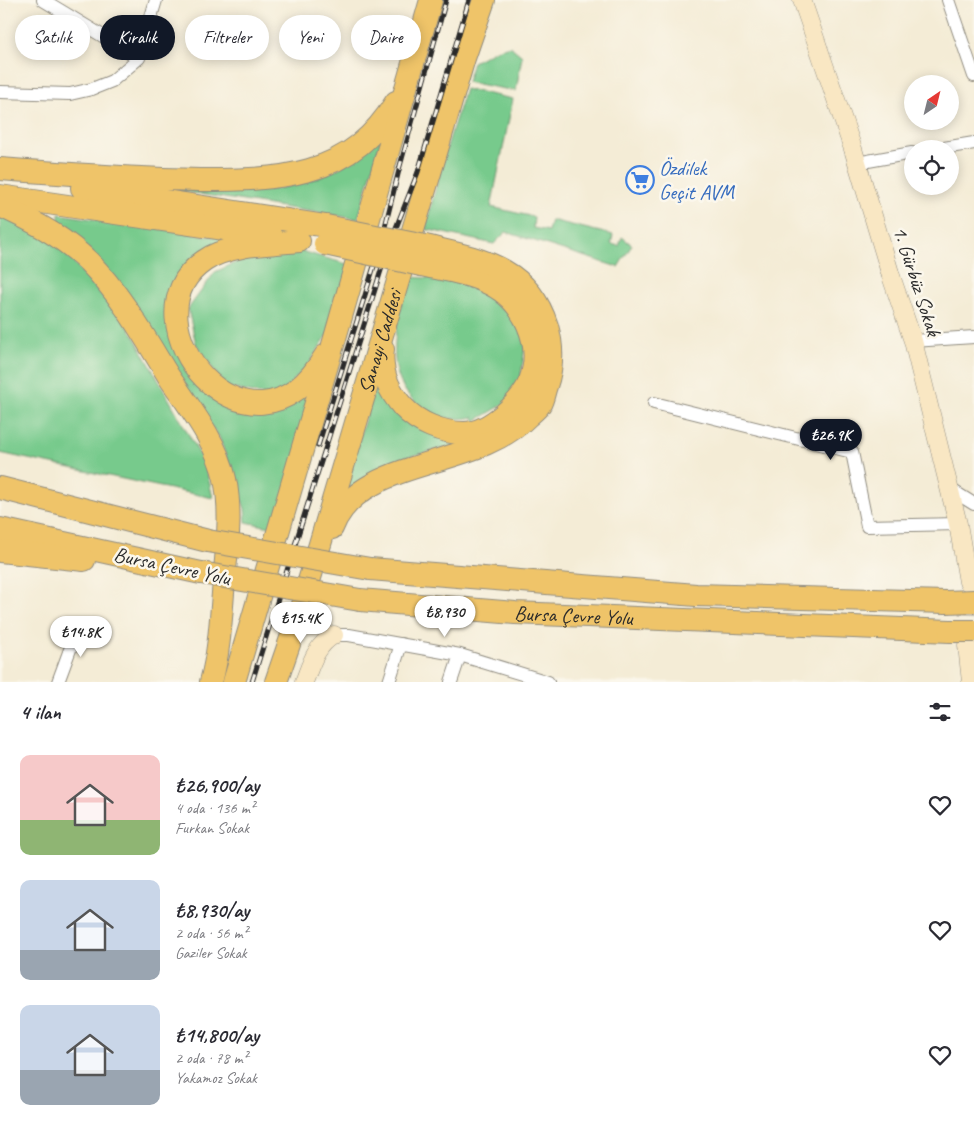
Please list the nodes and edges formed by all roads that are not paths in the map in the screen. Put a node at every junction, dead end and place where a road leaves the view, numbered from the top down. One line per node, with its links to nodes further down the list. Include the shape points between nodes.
1 (42, 0): 7 (street)
2 (156, 0): 9 (street)
3 (431, 0): 11 (highway, Sanayi Caddesi)
4 (496, 0): 8 (main road)
5 (804, 0): 21 (main road, 1. Gürbüz Sokak)
6 (948, 0): 12 (street)
7 (64, 6): 10 (street)
8 (481, 10): 29 (highway, Sanayi Caddesi)
9 (152, 15)
10 (100, 31)
11 (421, 38)
12 (970, 52): 16 (street)
13 (137, 60): 17 (street, via 112,81 86,91 70,94)
14 (414, 60): 22 (highway, via 398,99 382,126 359,146 310,170 239,180 143,180)
15 (415, 60): 31 (highway, Sanayi Caddesi)
16 (974, 76)
17 (0, 92)
18 (974, 142): 19 (street)
19 (959, 145)
20 (904, 154): 21 (street)
21 (857, 163): 32 (main road, 1. Gürbüz Sokak)
22 (0, 168)
23 (0, 174): 26 (highway)
24 (0, 196): 27 (highway)
25 (0, 206): 52 (highway, via 68,244 110,286 218,458 225,477 229,515 219,644)
26 (325, 235): 27 (highway); 28 (highway, bridge)
27 (299, 240): 31 (highway, via 234,249 204,260 185,283 176,311 184,351 199,373 218,391 252,403 268,402 283,398 300,387 316,371)
28 (423, 256): 29 (highway, via 490,284 508,296 522,313 530,329 534,351 530,381 515,404 494,423 466,433 436,428 410,414 391,393 381,363); 44 (highway, via 474,258 499,266 518,281 541,308 551,340 552,369 540,404 518,427 494,442 403,469 362,491 336,516)
29 (389, 310): 44 (highway, Sanayi Caddesi)
30 (974, 337): 32 (street)
31 (335, 338): 53 (highway, Sanayi Caddesi)
32 (913, 341): 35 (main road, 1. Gürbüz Sokak)
33 (654, 403): 38 (street, via 852,452 867,526)
34 (0, 488): 40 (highway)
35 (950, 489): 37 (street); 38 (main road, 1. Gürbüz Sokak)
36 (0, 502): 40 (highway, Bursa Çevre Yolu)
37 (974, 504)
38 (958, 524): 43 (main road, 1. Gürbüz Sokak)
39 (0, 529): 42 (highway, Bursa Çevre Yolu)
40 (208, 541): 43 (highway, Bursa Çevre Yolu, bridge, via 370,569 696,595 946,602)
41 (0, 551): 42 (highway)
42 (201, 573): 47 (highway, Bursa Çevre Yolu, bridge, via 360,600 534,614)
43 (971, 592)
44 (299, 616): 54 (highway, Sanayi Caddesi)
45 (80, 625): 51 (street)
46 (334, 635): 48 (street, via 349,634); 55 (main road, via 316,651)
47 (964, 636): 59 (main road)
48 (401, 644): 49 (street); 56 (street)
49 (460, 655): 50 (street); 57 (street)
50 (521, 677): 58 (street)
51 (58, 682)
52 (211, 682)
53 (234, 682)
54 (276, 682)
55 (304, 682)
56 (389, 682)
57 (451, 682)
58 (548, 682)
59 (971, 682)

